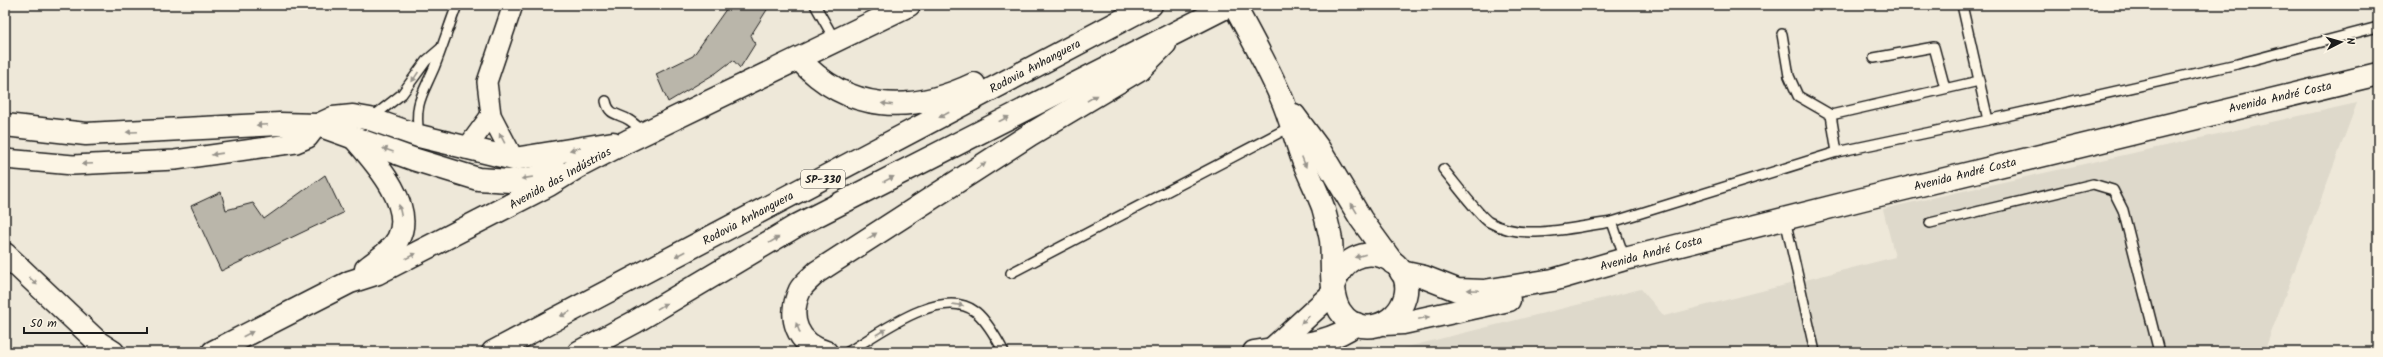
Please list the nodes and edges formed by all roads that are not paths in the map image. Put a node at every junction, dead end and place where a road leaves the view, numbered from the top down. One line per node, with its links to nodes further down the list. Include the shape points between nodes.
1 (457, 5): 13 (lane)
2 (513, 5): 23 (street, via 487,82)
3 (815, 5): 12 (lane)
4 (909, 5): 12 (main road, Avenida das Indústrias)
5 (1230, 5): 10 (main road, SP-330)
6 (1234, 5): 19 (main road)
7 (1962, 5): 17 (lane)
8 (1148, 7): 15 (main road, one-way to 15, via 1100,23 953,94 921,103 897,105 869,102 837,90 815,76); 56 (main road, Rodovia Anhanguera / SP-330, one-way to 56)
9 (2378, 27): 25 (lane, via 2237,64)
10 (1177, 30): 50 (main road, SP-330, one-way to 10, via 796,226); 59 (main road, one-way to 10, via 814,348 805,340 795,323 795,307 800,289 817,272 1031,134 1140,69)
11 (1782, 34): 22 (lane, via 1789,76 1798,96)
12 (836, 42): 15 (main road, Avenida das Indústrias)
13 (441, 48): 24 (lane, one-way to 24, via 426,61 402,94); 30 (lane, via 420,97 416,118)
14 (1874, 58): 18 (lane, via 1934,47)
15 (799, 59): 32 (main road, Avenida das Indústrias)
16 (2378, 74): 40 (main road, Avenida André Costa, via 2226,109)
17 (1980, 81): 18 (lane); 25 (lane)
18 (1945, 88): 22 (lane)
19 (1282, 98): 29 (main road); 45 (main road, one-way to 19, via 1361,220 1319,149)
20 (606, 101): 32 (lane, via 608,110 616,116 628,119)
21 (5, 115): 28 (main road)
22 (1831, 115): 34 (lane)
23 (491, 116): 33 (street); 37 (street, one-way to 23)
24 (370, 119): 27 (main road, via 353,116 333,118); 30 (main road)
25 (1988, 120): 34 (lane)
26 (5, 125): 28 (main road)
27 (318, 125): 28 (main road, one-way to 28, via 280,124 86,134 52,132); 31 (main road); 35 (street, one-way to 35, via 308,138 296,143 175,160 73,165)
28 (30, 126)
29 (1292, 126): 46 (lane); 49 (main road, one-way to 49, via 1328,227)
30 (419, 136): 33 (main road); 36 (main road)
31 (354, 137): 36 (main road, one-way to 31); 48 (main road, one-way to 31, via 387,252 398,239 402,225 396,195 387,179)
32 (637, 137): 37 (main road, one-way to 37); 38 (main road, Avenida das Indústrias)
33 (466, 148): 37 (main road)
34 (1837, 152): 41 (lane)
35 (5, 158)
36 (413, 159): 38 (main road, one-way to 36, via 529,179 494,180 478,179)
37 (514, 159)
38 (578, 166): 48 (main road, Avenida das Indústrias, one-way to 38, via 378,273 549,185)
39 (1443, 169): 41 (lane, via 1488,221 1515,232 1566,229)
40 (1785, 219): 44 (main road, Avenida André Costa); 62 (lane)
41 (1612, 222): 44 (lane)
42 (1930, 223): 63 (lane, via 2093,184 2113,190 2123,210)
43 (5, 254): 53 (main road, one-way to 53)
44 (1625, 259): 47 (main road, Avenida André Costa)
45 (1397, 267): 47 (main road, one-way to 45, via 1484,291 1457,290); 49 (main road, one-way to 49, via 1383,256 1357,256 1346,262 1338,272); 52 (main road, via 1406,283 1406,295 1398,312)
46 (1011, 274)
47 (1553, 280): 52 (main road, one-way to 47, via 1402,323 1526,296)
48 (350, 282): 55 (main road, Avenida das Indústrias, one-way to 48)
49 (1333, 288): 51 (main road, via 1340,312); 54 (main road, one-way to 54)
50 (635, 322): 57 (main road, SP-330); 58 (lane)
51 (1356, 324): 52 (main road, via 1366,327); 54 (main road, via 1343,334 1295,347)
52 (1385, 324)
53 (99, 349)
54 (1264, 350)
55 (213, 352)
56 (493, 352)
57 (579, 352)
58 (598, 352)
59 (826, 352)
60 (848, 352): 61 (lane, one-way to 61, via 920,310 941,304 960,304 976,312)
61 (1004, 352)
62 (1815, 352)
63 (2159, 352)

